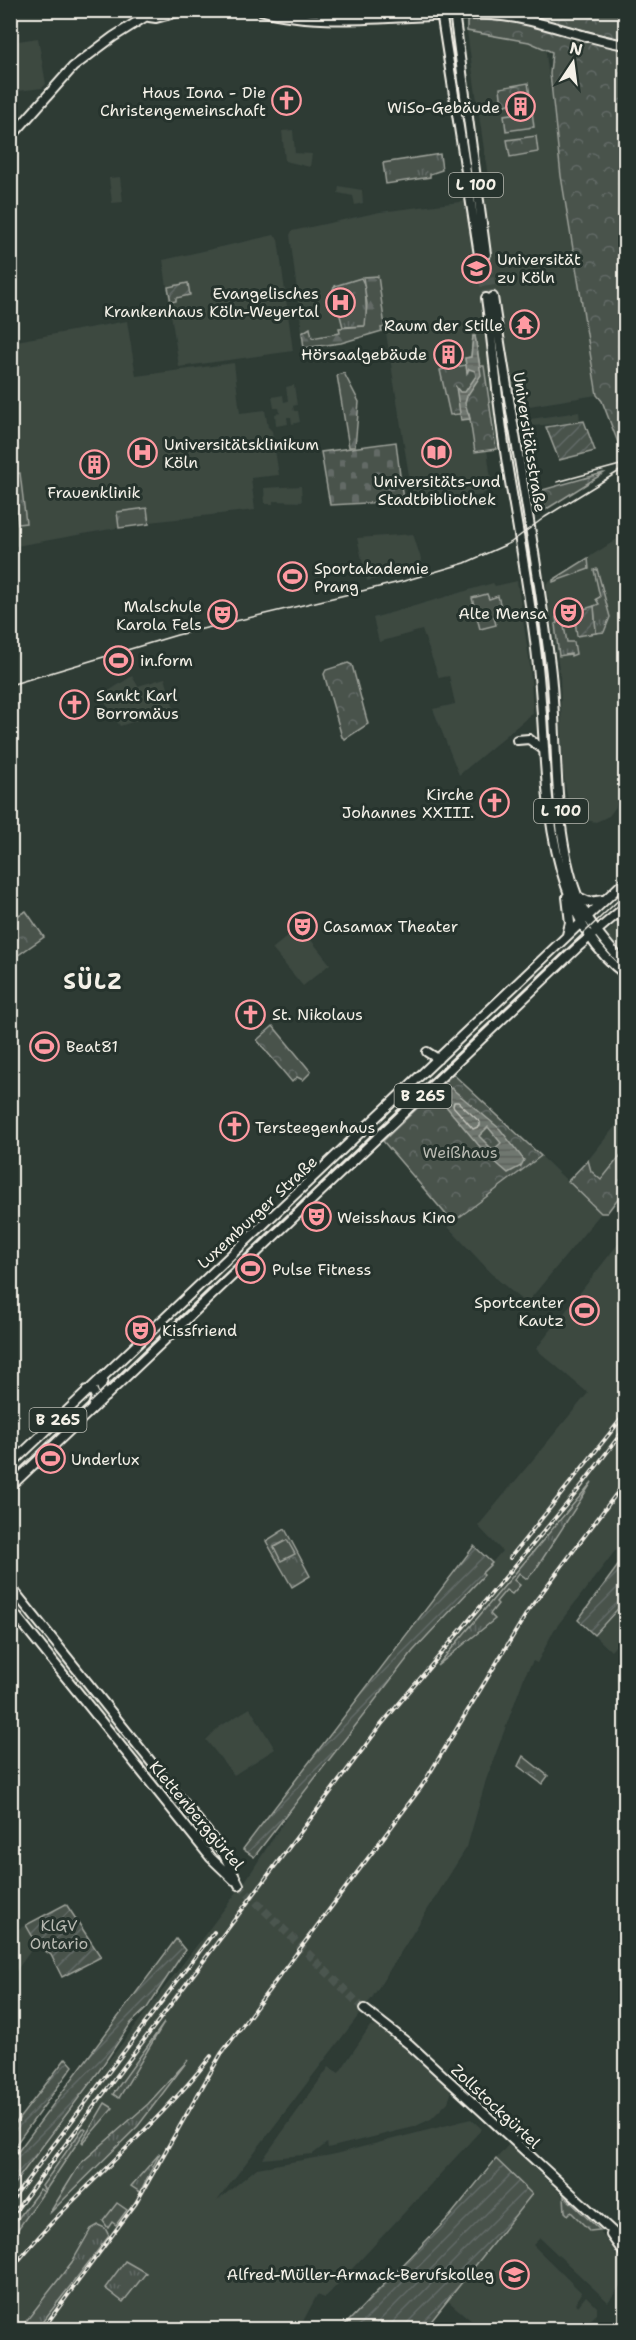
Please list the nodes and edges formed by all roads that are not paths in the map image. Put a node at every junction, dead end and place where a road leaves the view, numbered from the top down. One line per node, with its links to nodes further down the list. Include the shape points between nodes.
1 (156, 10): 6 (main road)
2 (185, 10): 6 (main road, via 156,18)
3 (260, 10): 5 (main road, via 296,19)
4 (454, 12): 5 (main road); 5 (main road, L 100, via 482,255); 7 (main road, via 531,21)
5 (441, 13)
6 (149, 16): 8 (main road, via 70,69)
7 (626, 45)
8 (10, 138)
9 (525, 587): 10 (main road, via 532,595); 10 (main road, Universitätsstraße / L 100, via 489,297); 12 (main road, Universitätsstraße / L 100)
10 (539, 591): 11 (main road, Universitätsstraße / L 100)
11 (545, 629): 12 (main road, via 537,626); 13 (main road, Universitätsstraße / L 100)
12 (533, 632): 14 (main road, Universitätsstraße / L 100)
13 (554, 711): 14 (main road); 18 (main road, Universitätsstraße / L 100)
14 (543, 722): 16 (main road, Universitätsstraße / L 100)
15 (517, 740): 16 (main road, via 529,739)
16 (544, 750): 17 (main road, Universitätsstraße / L 100)
17 (546, 777): 18 (main road, via 552,784); 20 (main road, Universitätsstraße / L 100, via 556,852)
18 (558, 779): 21 (main road, Universitätsstraße / L 100)
19 (626, 880): 22 (main road, Luxemburger Straße / B 265)
20 (566, 886): 25 (main road, Universitätsstraße / L 100); 27 (main road, L 100, via 570,923)
21 (577, 896): 22 (main road, via 589,902); 24 (main road, Universitätsstraße / L 100)
22 (604, 900): 24 (main road, Luxemburger Straße / B 265)
23 (626, 906): 26 (main road, Luxemburger Straße / B 265)
24 (587, 917): 25 (main road, Luxemburger Straße / B 265); 26 (main road, L 100)
25 (581, 924): 26 (main road); 27 (main road, Luxemburger Straße / B 265); 28 (main road, L 100)
26 (600, 935): 28 (main road, Luxemburger Straße / B 265); 29 (main road)
27 (565, 939): 32 (main road, Luxemburger Straße / B 265)
28 (592, 942): 30 (main road); 34 (main road, Luxemburger Straße / B 265)
29 (626, 966)
30 (626, 975)
31 (427, 1052): 32 (main road)
32 (438, 1059): 33 (main road, Luxemburger Straße / B 265)
33 (429, 1067): 34 (main road, via 431,1077); 35 (main road, Luxemburger Straße / B 265)
34 (442, 1078): 36 (main road, Luxemburger Straße / B 265)
35 (277, 1212): 36 (main road, via 288,1215); 37 (main road, Luxemburger Straße / B 265)
36 (287, 1225): 39 (main road, Luxemburger Straße / B 265)
37 (105, 1375): 38 (main road, Luxemburger Straße / B 265); 39 (main road, via 101,1384)
38 (87, 1390): 40 (main road, via 92,1390 96,1397); 41 (main road, Luxemburger Straße / B 265)
39 (105, 1397): 40 (main road, Luxemburger Straße / B 265)
40 (92, 1410): 42 (main road, Luxemburger Straße / B 265)
41 (10, 1465)
42 (10, 1487)
43 (10, 1586): 44 (main road, Klettenberggürtel, via 221,1848 239,1885 211,1858)
44 (10, 1608)
45 (364, 2009): 46 (main road, Zollstockgürtel, via 409,2044)
46 (606, 2226): 47 (main road, Zollstockgürtel); 48 (main road, Zollstockgürtel)
47 (626, 2244)
48 (626, 2256)

